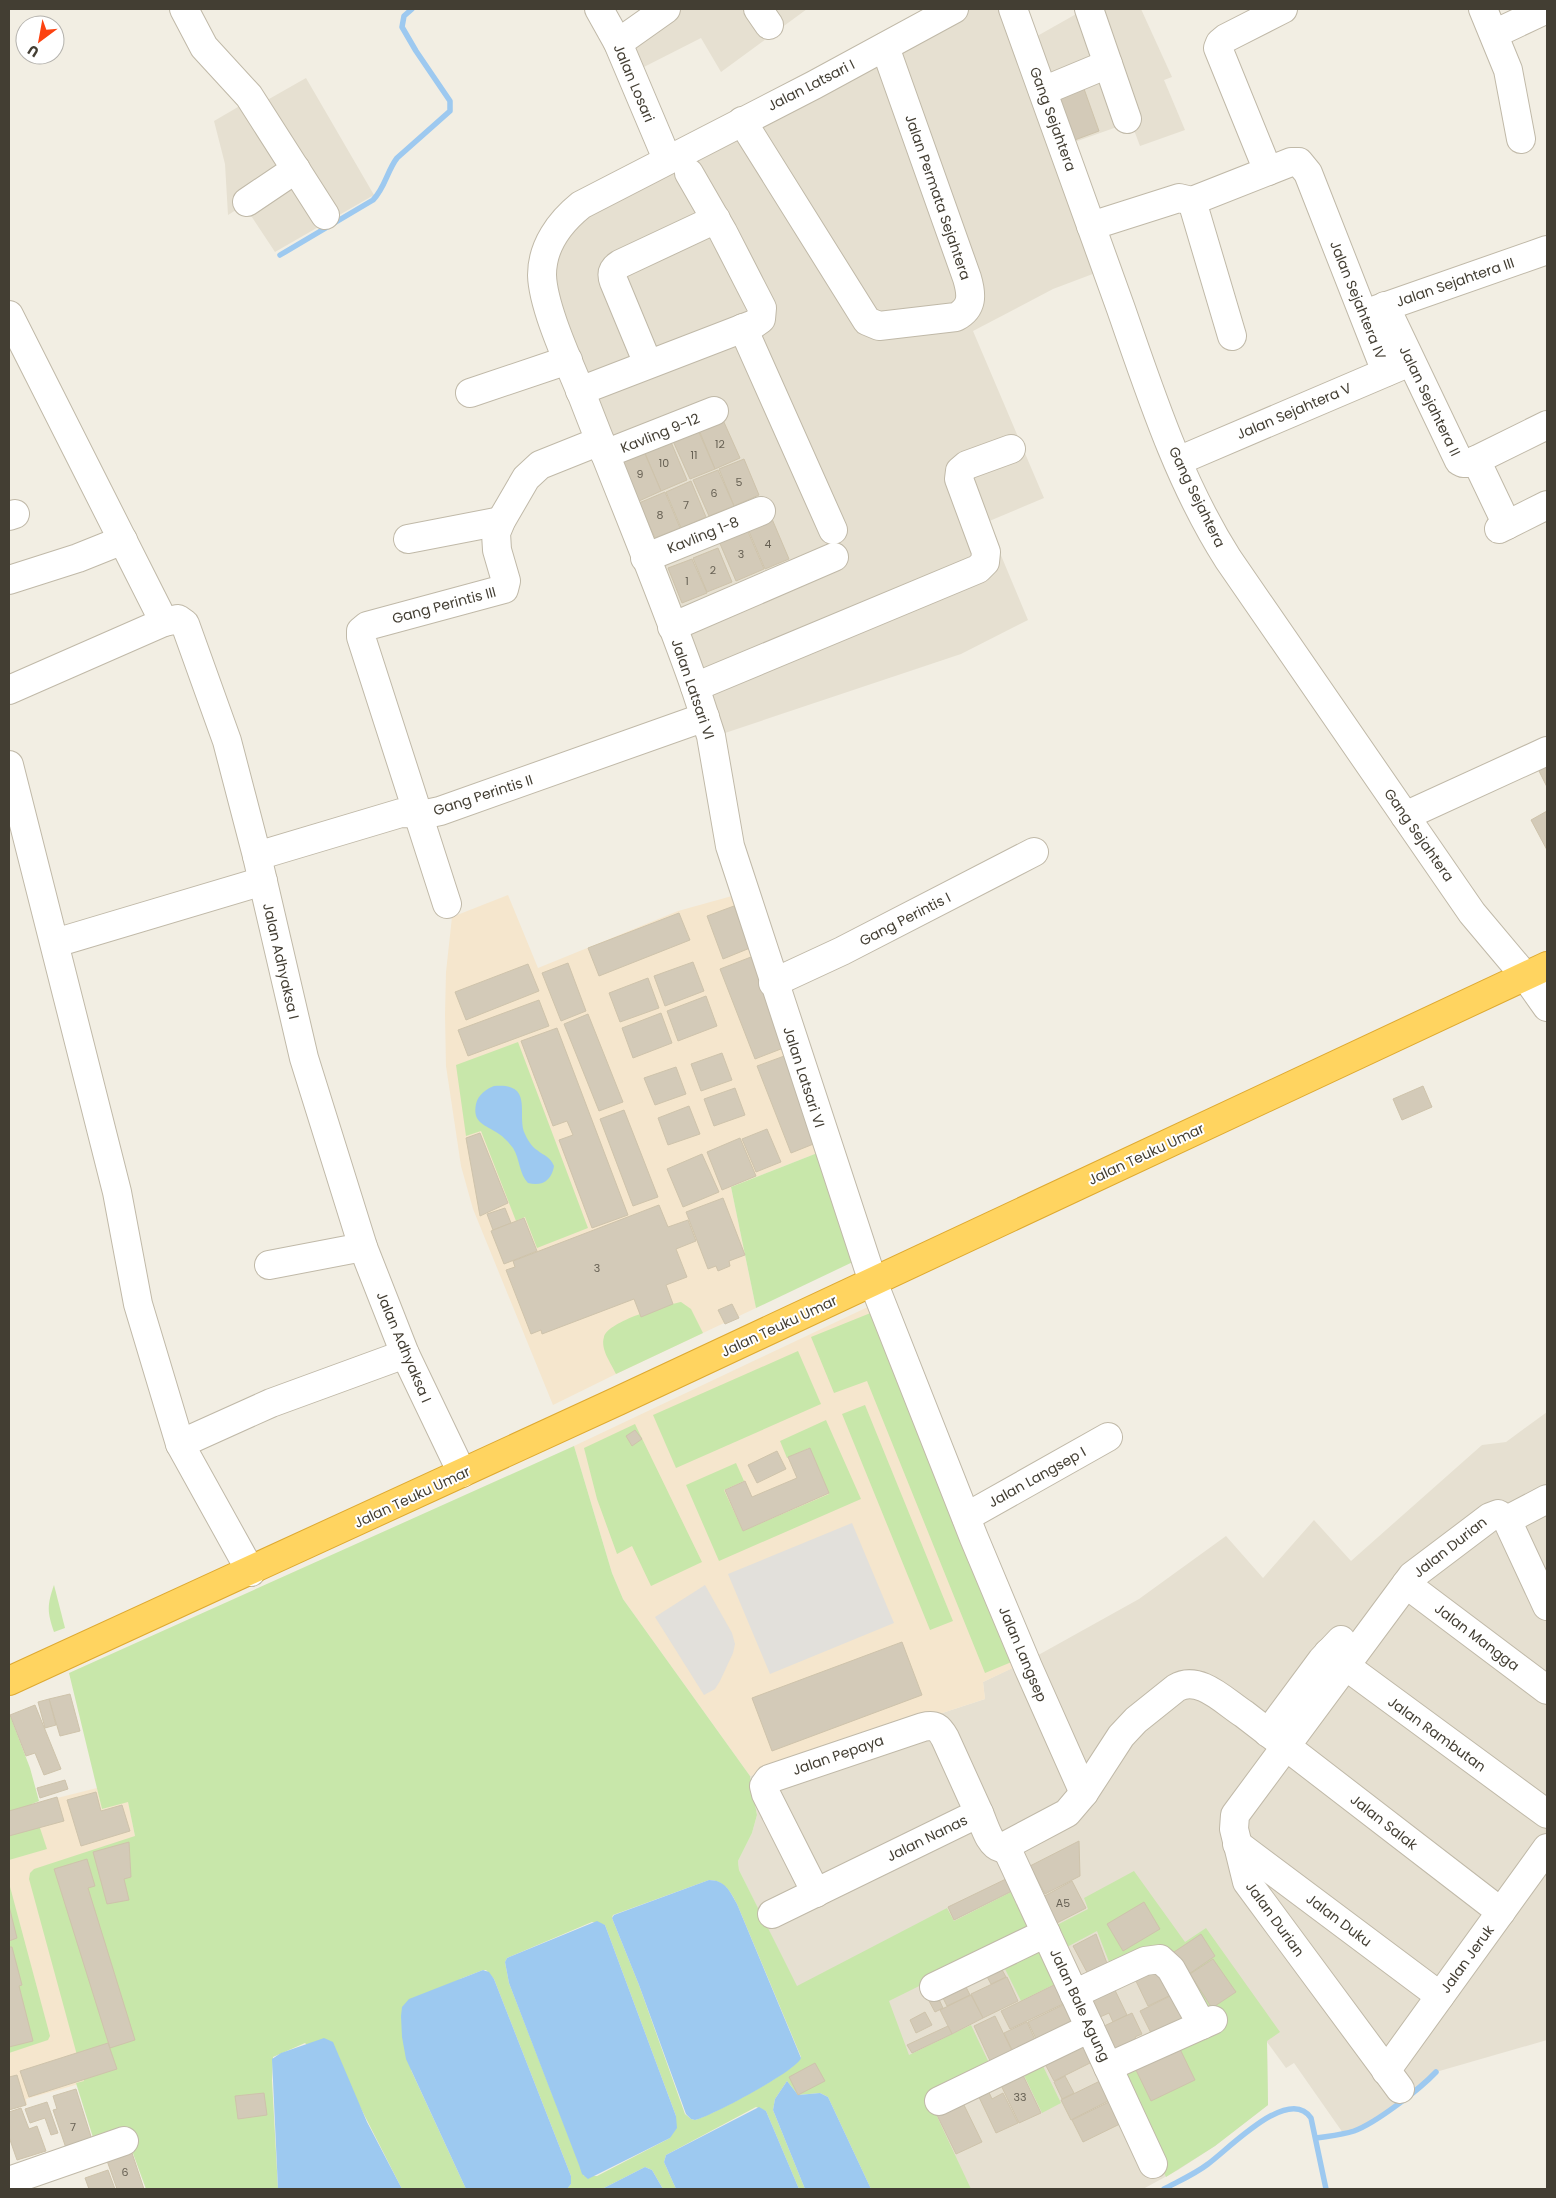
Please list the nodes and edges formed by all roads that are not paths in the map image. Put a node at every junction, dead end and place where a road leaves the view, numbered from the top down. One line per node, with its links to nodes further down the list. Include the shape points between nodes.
1 (184, 9): 20 (street, via 204,47 244,90)
2 (599, 9): 12 (street, Jalan Losari)
3 (666, 9): 12 (street)
4 (954, 9): 13 (street, Jalan Latsari I)
5 (1014, 9): 15 (street, Gang Sejahtera)
6 (1089, 9): 14 (street)
7 (1283, 9): 10 (street)
8 (1483, 9): 11 (street)
9 (1547, 10): 11 (street)
10 (1255, 15): 21 (street, via 1218,48)
11 (1494, 34): 18 (street, via 1510,79)
12 (618, 43): 19 (street, Jalan Losari)
13 (885, 47): 17 (street, Jalan Latsari I); 17 (street, Jalan Permata Sejahtera, via 967,278 970,301 964,312 956,317 879,326 867,321)
14 (1108, 64): 15 (street); 16 (street)
15 (1043, 91): 26 (street, Gang Sejahtera)
16 (1127, 119)
17 (742, 121): 19 (street, Jalan Latsari I)
18 (1521, 139)
19 (678, 166): 25 (street, Jalan Losari); 32 (street, Jalan Latsari VI, via 582,205 563,221 552,240 545,254 542,274 550,310)
20 (296, 169): 23 (street); 24 (street)
21 (1268, 171): 22 (street, Jalan Sejahtera IV); 28 (street, Jalan Sejahtera IV, via 1295,161 1302,164 1330,228)
22 (1192, 201): 26 (street, via 1179,198); 31 (street)
23 (247, 202)
24 (325, 215)
25 (716, 219): 30 (street, Jalan Losari, via 762,308 762,319); 34 (street, via 620,264 612,273)
26 (1091, 226): 43 (street, Gang Sejahtera)
27 (1547, 250): 28 (street, Jalan Sejahtera III)
28 (1374, 310): 33 (street, Jalan Sejahtera II); 35 (street, Jalan Sejahtera IV)
29 (9, 315): 49 (street)
30 (743, 328): 34 (street); 47 (street)
31 (1232, 336)
32 (568, 360): 36 (street, Jalan Latsari VI); 37 (street)
33 (1411, 362): 35 (street, Jalan Sejahtera V); 42 (street, Jalan Sejahtera II, via 1455,456 1463,463)
34 (648, 364): 36 (street)
35 (1386, 372): 43 (street, Jalan Sejahtera V)
36 (580, 391): 40 (street, Jalan Latsari VI)
37 (470, 394)
38 (714, 411): 40 (street, Kavling 9-12)
39 (1547, 425): 42 (street, Jalan Sejahtera II)
40 (602, 448): 46 (street, Gang Perintis III, via 535,468); 51 (street, Jalan Latsari VI)
41 (1012, 449): 55 (street, via 967,465 960,471 986,552 985,562 978,569)
42 (1476, 460): 44 (street, via 1503,527)
43 (1178, 461): 61 (street, Gang Sejahtera, via 1201,513 1228,559)
44 (1547, 505)
45 (761, 511): 51 (street, Kavling 1-8)
46 (501, 520): 48 (street); 60 (street, Gang Perintis III, via 495,538 506,581 504,589 362,630 361,637)
47 (833, 530)
48 (408, 539)
49 (122, 540): 52 (street); 53 (street)
50 (834, 557): 54 (street)
51 (645, 558): 54 (street, Jalan Latsari VI)
52 (9, 580)
53 (164, 622): 56 (street); 63 (street, Jalan Adhyaksa I, via 178,619 185,624 227,741)
54 (672, 627): 55 (street, Jalan Latsari VI)
55 (695, 686): 57 (street, Jalan Latsari VI)
56 (9, 690)
57 (705, 717): 60 (street, Gang Perintis II, via 440,811); 67 (street, Jalan Latsari VI, via 730,846)
58 (1547, 751): 61 (street)
59 (9, 765): 65 (street)
60 (418, 813): 63 (street, Gang Perintis II, via 401,813); 64 (street)
61 (1405, 816): 66 (street, Gang Sejahtera, via 1472,912)
62 (1034, 852): 67 (street, Gang Perintis I, via 850,947)
63 (260, 869): 65 (street, Gang Perintis II, via 141,919); 69 (street, Jalan Adhyaksa I, via 304,1058)
64 (447, 904)
65 (55, 943): 74 (street, via 117,1192 138,1304)
66 (1536, 971): 68 (street, Gang Sejahtera); 71 (highway, Jalan Teuku Umar)
67 (773, 982): 71 (street, Jalan Latsari VI)
68 (1547, 1007)
69 (363, 1246): 70 (street); 72 (street, Jalan Adhyaksa I)
70 (269, 1265)
71 (873, 1282): 75 (highway, Jalan Teuku Umar); 77 (street, Jalan Langsep)
72 (405, 1354): 74 (street, via 271,1403); 75 (street, Jalan Adhyaksa I)
73 (1108, 1437): 77 (street, Jalan Langsep I)
74 (180, 1444): 79 (street)
75 (462, 1473): 79 (highway, Jalan Teuku Umar)
76 (1547, 1499): 78 (street)
77 (966, 1517): 86 (street, Jalan Langsep)
78 (1507, 1520): 80 (street, Jalan Durian, via 1498,1514 1490,1517 1426,1563); 81 (street)
79 (251, 1572): 83 (highway, Jalan Teuku Umar)
80 (1406, 1584): 82 (street, Jalan Durian, via 1381,1618); 84 (street, Jalan Mangga)
81 (1547, 1606)
82 (1336, 1660): 85 (street, Jalan Durian); 88 (street, Jalan Rambutan)
83 (9, 1681)
84 (1547, 1690)
85 (1276, 1739): 86 (street, via 1210,1691 1193,1683 1181,1684 1127,1730); 89 (street, Jalan Durian, via 1235,1815); 93 (street, Jalan Salak)
86 (1084, 1793): 90 (street, via 1060,1818)
87 (979, 1813): 90 (street, Jalan Nanas, via 994,1845); 92 (street, Jalan Nanas); 92 (street, Jalan Pepaya, via 945,1738 935,1726 923,1727 769,1779 764,1786 766,1794)
88 (1547, 1814)
89 (1237, 1844): 98 (street, Jalan Duku); 101 (street, Jalan Durian, via 1244,1876 1251,1888)
90 (1006, 1847): 95 (street, Jalan Bale Agung)
91 (1547, 1848): 93 (street, Jalan Jeruk)
92 (816, 1893): 94 (street, Jalan Nanas)
93 (1501, 1912): 98 (street, Jalan Jeruk)
94 (772, 1914)
95 (1046, 1933): 96 (street); 97 (street, Jalan Bale Agung)
96 (934, 1987)
97 (1074, 1994): 99 (street, Jalan Bale Agung); 100 (street, via 1145,1961 1160,1959 1171,1969 1207,2023)
98 (1440, 1996): 101 (street, Jalan Jeruk)
99 (1090, 2028): 100 (street, Jalan Bale Agung); 102 (street)
100 (1108, 2067): 104 (street, Jalan Bale Agung)
101 (1393, 2080)
102 (939, 2101)
103 (124, 2141): 105 (street)
104 (1154, 2164)
105 (9, 2181)

